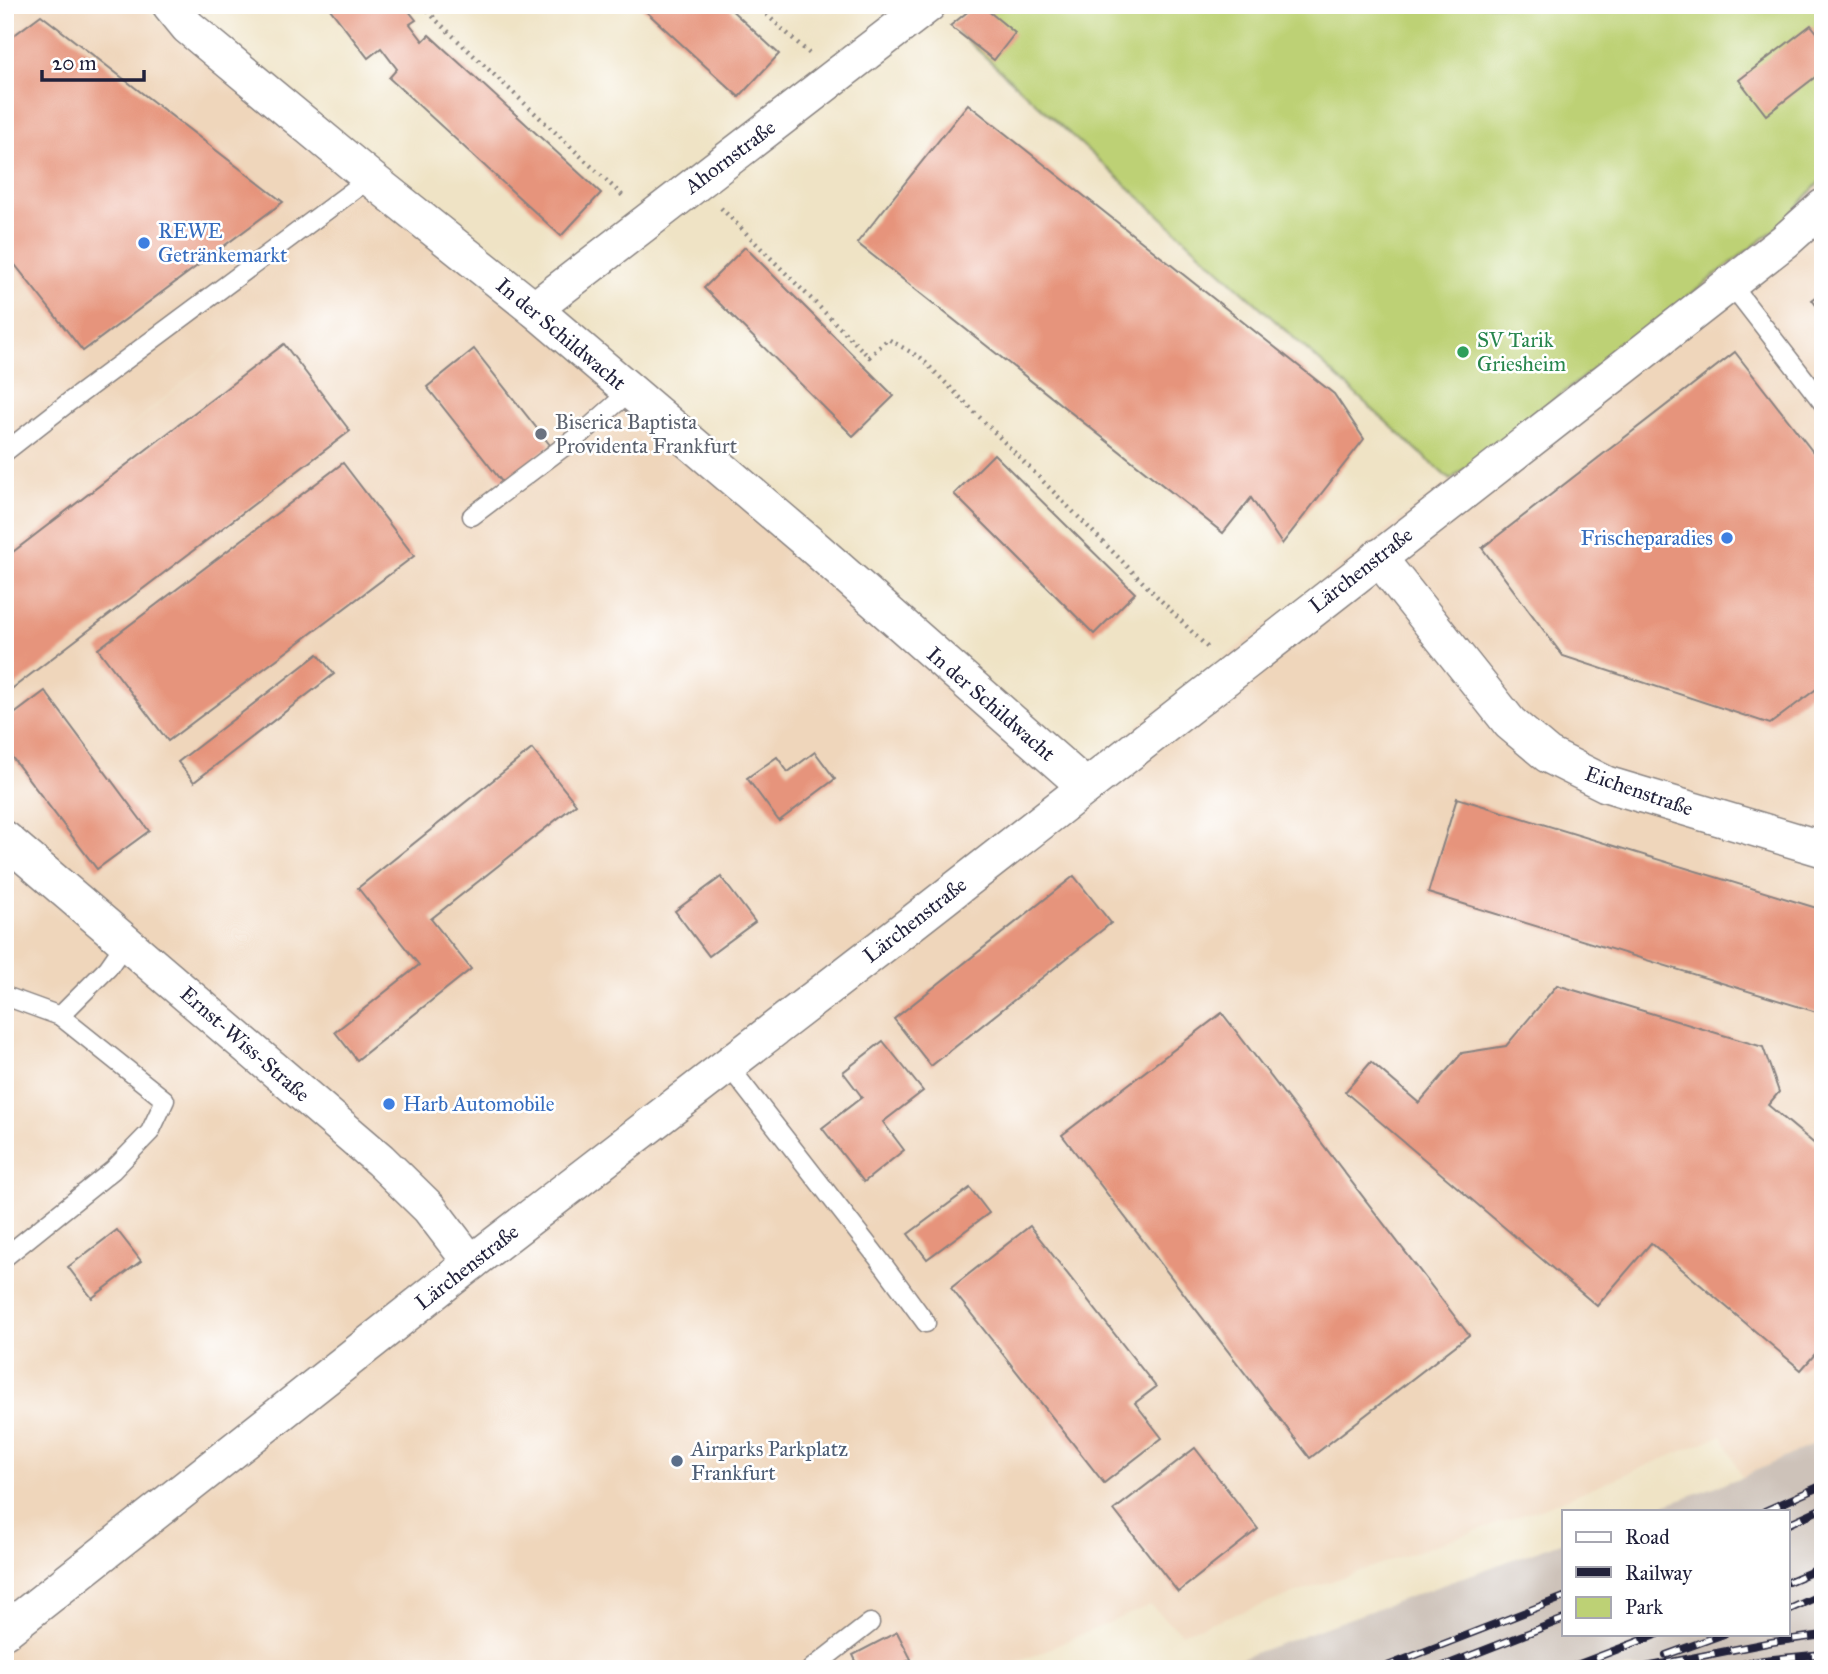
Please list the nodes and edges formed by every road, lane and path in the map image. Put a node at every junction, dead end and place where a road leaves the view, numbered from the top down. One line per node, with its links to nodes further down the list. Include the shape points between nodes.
1 (145, 5): 5 (street, In der Schildwacht)
2 (424, 5): 10 (path)
3 (756, 5): 6 (path)
4 (928, 5): 6 (street, Ahornstraße)
5 (179, 16): 7 (street, In der Schildwacht)
6 (835, 77): 8 (street, Ahornstraße)
7 (370, 178): 12 (street, In der Schildwacht); 15 (lane)
8 (696, 182): 10 (street, Ahornstraße); 18 (path, via 869,357 888,339 920,358)
9 (1823, 207): 11 (street, Lärchenstraße)
10 (649, 220): 12 (street, Ahornstraße)
11 (1730, 283): 14 (lane); 17 (street, Lärchenstraße)
12 (534, 309): 13 (street, In der Schildwacht)
13 (629, 392): 16 (lane); 19 (street, In der Schildwacht)
14 (1823, 403)
15 (5, 452)
16 (472, 516)
17 (1378, 557): 18 (street, Lärchenstraße); 21 (street, Eichenstraße, via 1510,723 1548,755 1606,784)
18 (1232, 672): 19 (street, Lärchenstraße)
19 (1086, 788): 25 (street, Lärchenstraße)
20 (5, 839): 22 (street, Ernst-Wiss-Straße)
21 (1823, 849)
22 (126, 942): 24 (lane, via 108,968); 27 (street, Ernst-Wiss-Straße, via 380,1160 429,1209)
23 (5, 996): 24 (lane)
24 (60, 1016): 26 (lane, via 165,1100 150,1132 113,1170)
25 (727, 1064): 27 (street, Lärchenstraße); 28 (lane)
26 (5, 1257)
27 (471, 1264): 30 (street, Lärchenstraße)
28 (926, 1323)
29 (870, 1623): 31 (lane)
30 (5, 1631)
31 (811, 1669)

